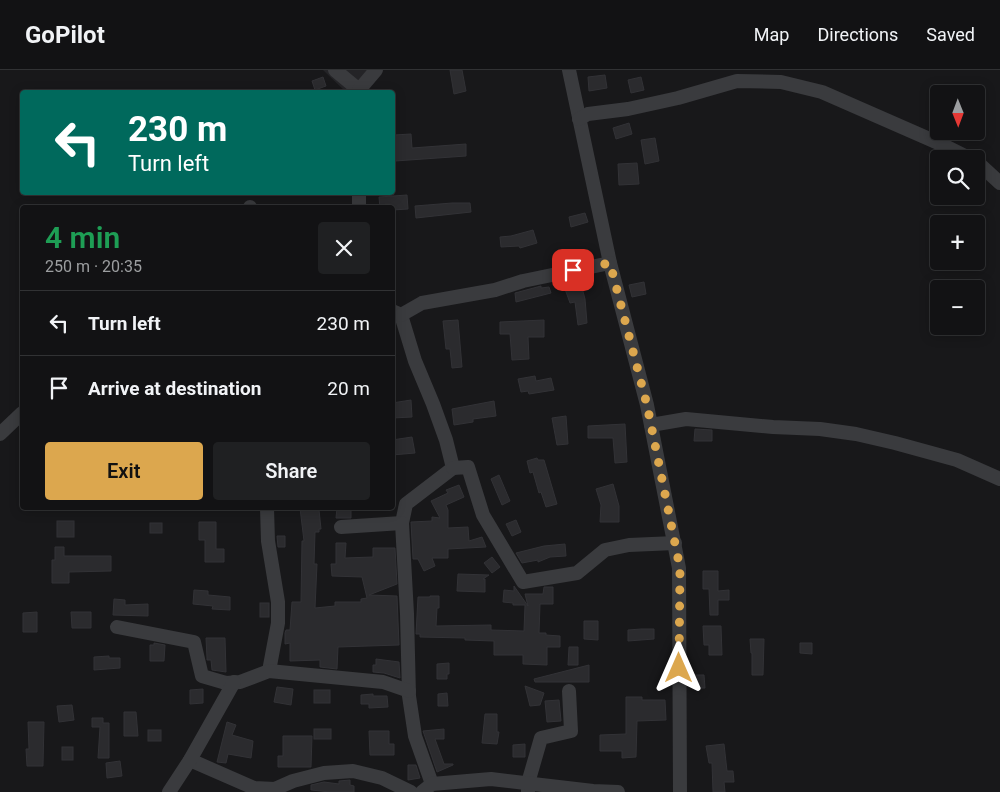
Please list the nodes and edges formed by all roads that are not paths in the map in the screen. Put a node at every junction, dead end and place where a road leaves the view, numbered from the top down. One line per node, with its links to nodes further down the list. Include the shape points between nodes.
1 (335, 70): 4 (street)
2 (376, 70): 5 (street)
3 (569, 70): 6 (street)
4 (358, 90)
5 (360, 90)
6 (579, 120): 7 (street, via 588,114 678,98 737,81 781,82 822,92); 10 (street)
7 (953, 150)
8 (985, 169): 9 (street)
9 (1000, 183)
10 (610, 263): 11 (street, via 496,290 422,303); 13 (street)
11 (397, 313): 15 (street, via 433,404)
12 (20, 415): 14 (street)
13 (651, 425): 16 (street, via 686,419 856,434 957,460); 20 (street)
14 (0, 434)
15 (453, 468): 18 (street, via 406,504); 20 (street, via 468,467 483,515 523,582 577,574 605,550 629,545)
16 (1000, 479)
17 (267, 510): 22 (street, via 268,540 278,602 278,623)
18 (402, 523): 19 (street); 24 (street)
19 (342, 528)
20 (675, 543): 32 (street, via 680,568)
21 (117, 627): 23 (street, via 194,642 202,676)
22 (269, 671): 23 (street); 24 (street, via 383,682)
23 (234, 682): 26 (street)
24 (409, 691): 27 (street)
25 (568, 691): 28 (street, via 571,731 541,738)
26 (190, 760): 29 (street); 30 (street, via 254,788 275,789 324,774 353,771 382,778)
27 (427, 788): 28 (street, via 491,779)
28 (528, 788): 31 (street)
29 (169, 792)
30 (411, 792)
31 (618, 792)
32 (680, 792)

